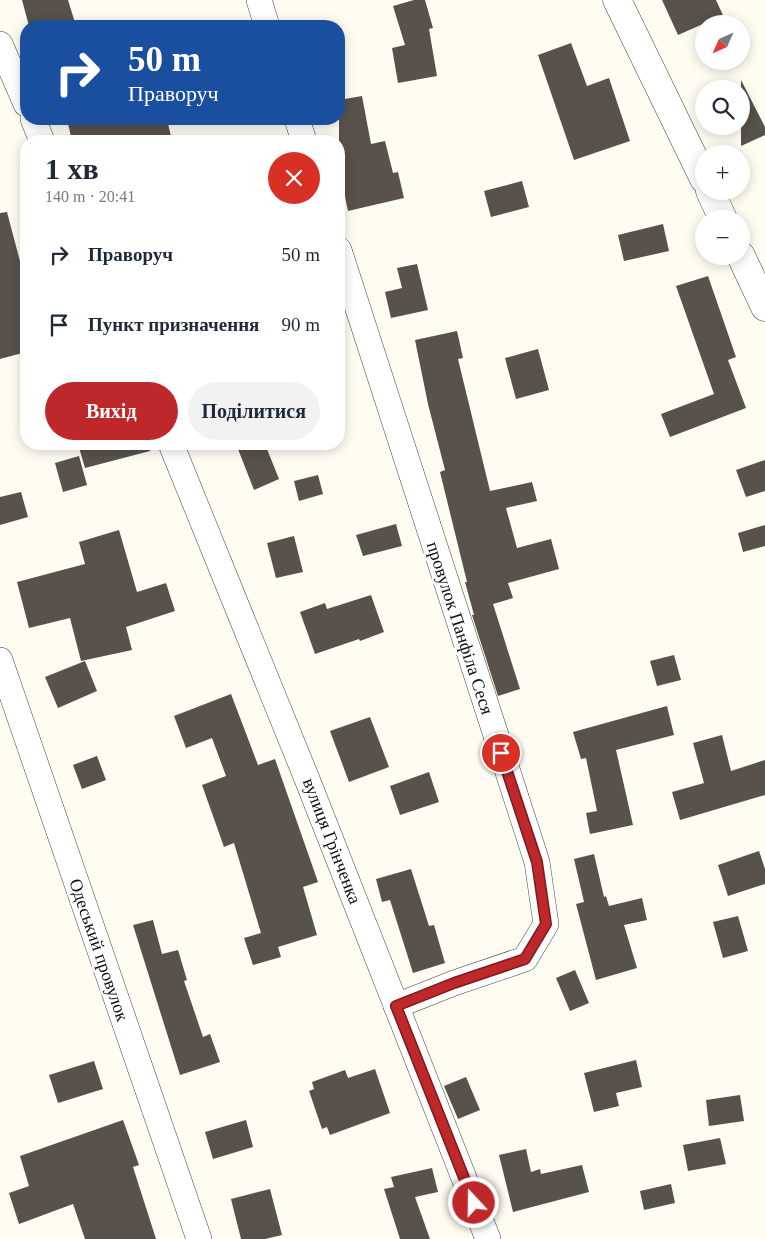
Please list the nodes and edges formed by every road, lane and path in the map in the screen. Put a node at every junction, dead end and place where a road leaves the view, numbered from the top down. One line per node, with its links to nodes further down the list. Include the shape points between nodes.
1 (259, 0): 3 (street)
2 (617, 0): 6 (street)
3 (265, 20)
4 (0, 44): 5 (street)
5 (20, 90)
6 (695, 160)
7 (745, 265): 9 (street)
8 (345, 269): 12 (street, провулок Панфіла Сеся, via 537,862 546,924 525,959)
9 (765, 307)
10 (173, 450): 12 (street, вулиця Грінченка, via 308,779)
11 (0, 660): 13 (street, Одеський провулок)
12 (396, 1006): 14 (street, вулиця Грінченка)
13 (198, 1239)
14 (488, 1239)

